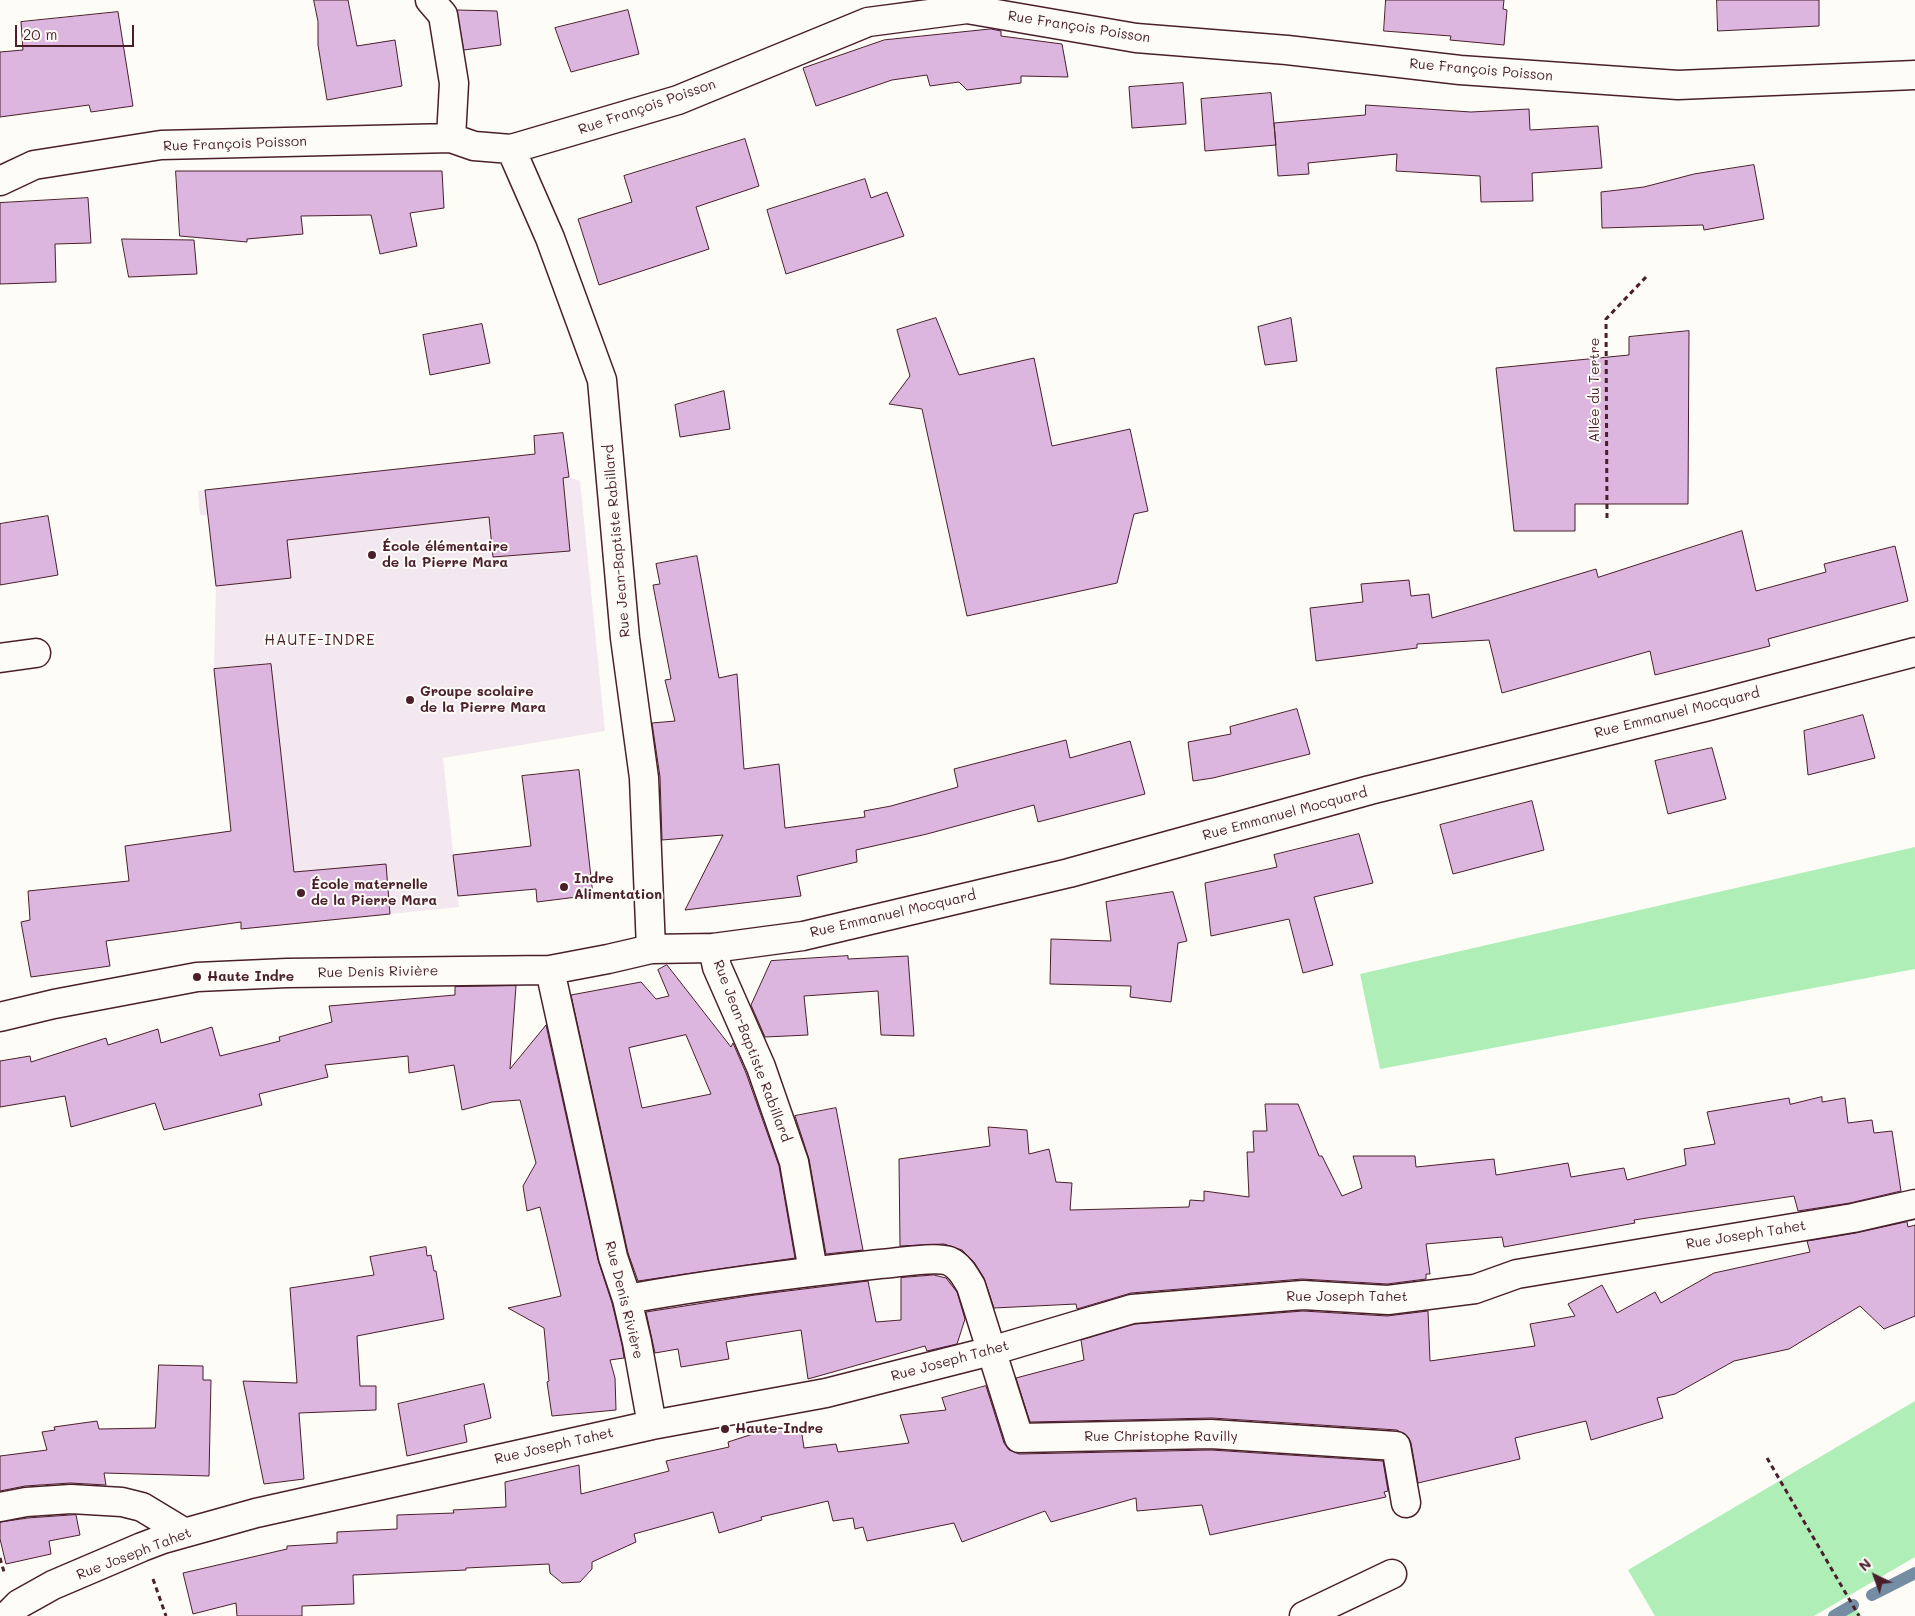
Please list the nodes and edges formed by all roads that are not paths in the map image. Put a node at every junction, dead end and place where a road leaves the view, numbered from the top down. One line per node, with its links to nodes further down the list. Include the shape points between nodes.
1 (430, 0): 3 (street, via 443,15 454,83)
2 (1915, 75): 4 (street, Rue François Poisson, via 1678,85 1460,70 1286,50 1136,38 967,9 868,22 678,100)
3 (451, 138): 4 (street, Rue François Poisson, via 474,146); 5 (street, Rue François Poisson, via 161,145 34,165)
4 (511, 149): 10 (street, Rue Jean-Baptiste Rabillard, via 550,238 602,380 626,638 644,778)
5 (0, 181)
6 (1915, 652): 9 (street, Rue Emmanuel Mocquard, via 1370,790 1069,873 803,936)
7 (36, 653): 8 (street)
8 (0, 658)
9 (713, 948): 10 (street, Rue Emmanuel Mocquard); 14 (street, Rue Jean-Baptiste Rabillard, via 717,967 761,1067 794,1162)
10 (651, 949): 11 (street, Rue Denis Rivière)
11 (550, 970): 12 (street, Rue Denis Rivière, via 197,977); 15 (street, Rue Denis Rivière, via 613,1258)
12 (0, 1017)
13 (1915, 1204): 16 (street, Rue Joseph Tahet, via 1854,1218 1517,1274 1475,1289 1388,1300 1303,1295 1132,1309)
14 (813, 1271): 15 (street, via 700,1286); 16 (street, via 947,1260 960,1268 971,1286)
15 (627, 1300): 17 (street, Rue Denis Rivière)
16 (990, 1352): 17 (street, Rue Joseph Tahet, via 826,1393); 18 (street, Rue Christophe Ravilly, via 1019,1438 1211,1434 1396,1446)
17 (652, 1424): 20 (street, Rue Joseph Tahet, via 256,1513)
18 (1406, 1503)
19 (0, 1507): 20 (street, via 70,1499 122,1502 142,1507)
20 (185, 1533): 22 (street, Rue Joseph Tahet, via 53,1585 19,1604)
21 (1392, 1574): 23 (street)
22 (7, 1616)
23 (1304, 1616)

